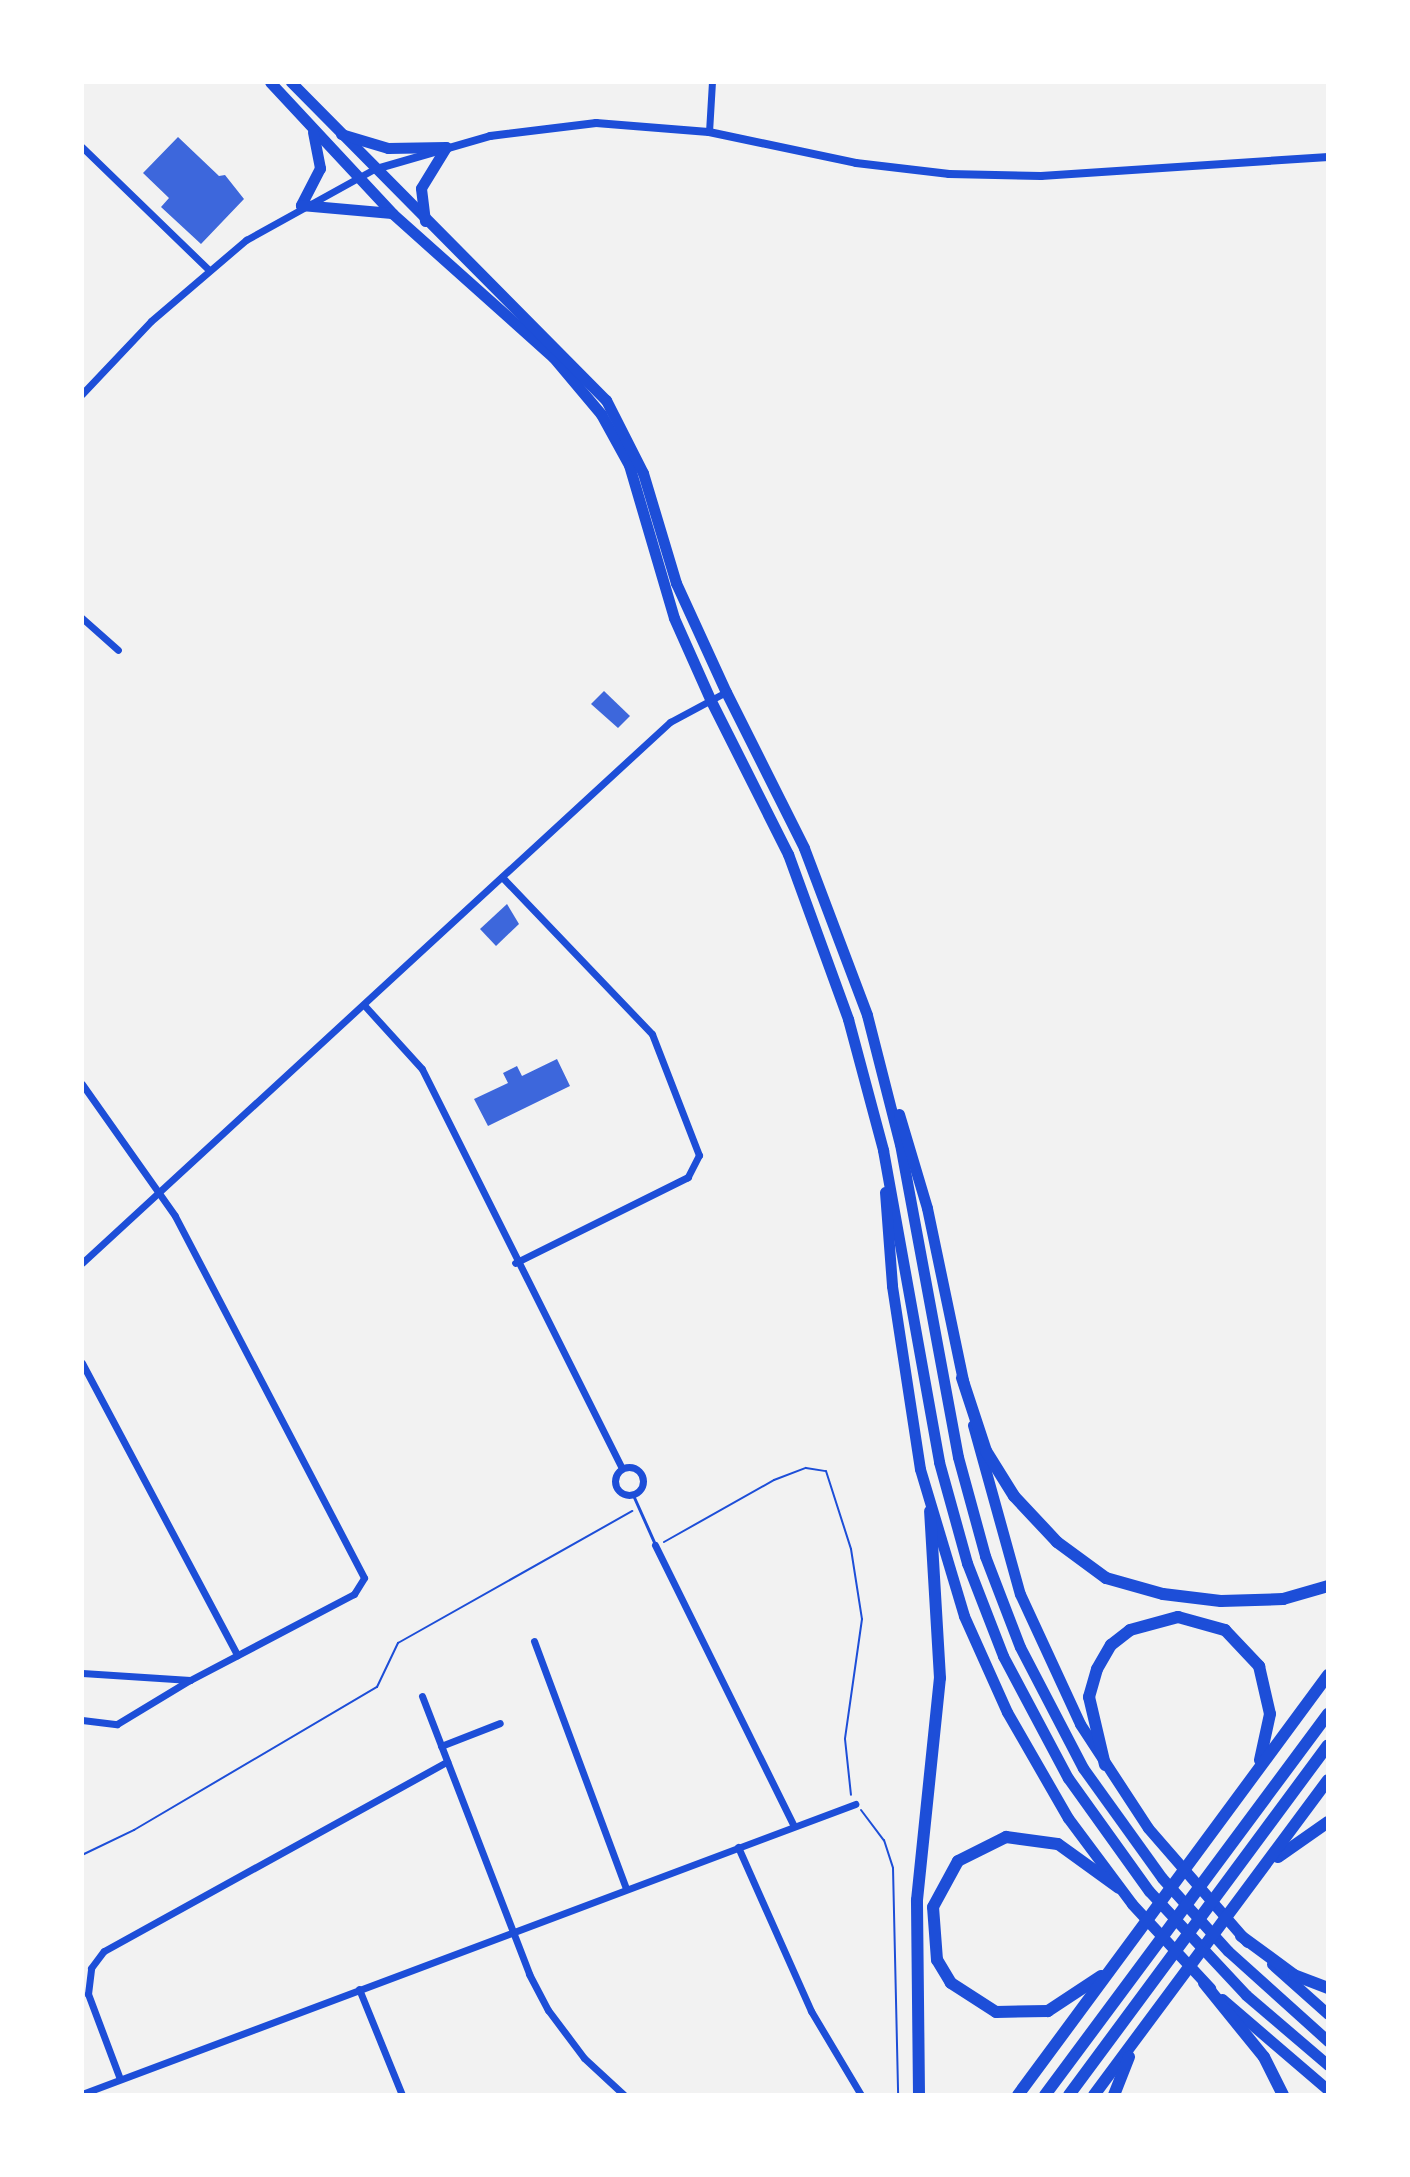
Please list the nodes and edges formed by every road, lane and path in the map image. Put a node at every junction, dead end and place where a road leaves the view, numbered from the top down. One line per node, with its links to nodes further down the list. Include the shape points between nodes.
1 (270, 82): 4 (main road)
2 (291, 82): 6 (main road)
3 (712, 82): 5 (street)
4 (311, 127): 11 (main road); 12 (main road, via 320,168)
5 (709, 132): 8 (street, via 596,123 517,131); 9 (street, via 856,163 973,175 1041,176)
6 (339, 133): 8 (main road, via 388,148); 10 (main road)
7 (82, 147): 15 (street)
8 (446, 147): 10 (street); 14 (main road, via 421,188)
9 (1328, 157)
10 (374, 169): 11 (street); 14 (main road)
11 (357, 176): 12 (street); 13 (main road)
12 (301, 205): 13 (main road, via 353,206); 15 (street)
13 (393, 214): 20 (main road, via 526,331 601,414 629,465 674,618)
14 (425, 222): 19 (main road, via 564,353 606,400 643,473 676,583)
15 (208, 269): 16 (street)
16 (82, 394)
17 (82, 618): 18 (street)
18 (118, 650)
19 (726, 692): 20 (street); 23 (main road, via 824,894)
20 (710, 699): 21 (street, via 670,722); 25 (main road, via 788,854 812,916 848,1019)
21 (502, 877): 22 (street); 28 (street, via 652,1034 699,1155 688,1177)
22 (364, 1005): 26 (street); 28 (street, via 422,1069)
23 (883, 1072): 30 (main road, via 927,1208); 68 (main road, via 945,1398 985,1556 1020,1647 1063,1733 1162,1878 1228,1951)
24 (82, 1084): 26 (street)
25 (883, 1150): 34 (main road, via 892,1286); 69 (main road, via 939,1462 971,1574 1003,1656 1046,1741 1149,1891 1217,1967)
26 (159, 1193): 27 (street); 38 (street, via 364,1585)
27 (82, 1263)
28 (515, 1263): 31 (street)
29 (82, 1363): 38 (street)
30 (962, 1378): 36 (highway, via 986,1451 1014,1496 1057,1542 1106,1578 1163,1594 1221,1601 1283,1599); 49 (main road, via 991,1504 1020,1594 1059,1684)
31 (622, 1468): 32 (street, via 616,1487); 32 (street, via 635,1468 643,1476 642,1489)
32 (633, 1495): 33 (lane)
33 (638, 1508): 35 (lane); 56 (path, via 398,1643 377,1687 134,1830)
34 (930, 1511): 59 (main road, via 964,1616 1007,1712 1049,1789); 77 (highway, via 940,1678 917,1900)
35 (655, 1545): 52 (path, via 789,1474 817,1466 826,1471 844,1523 861,1603 860,1653 844,1757); 54 (street)
36 (1328, 1586)
37 (534, 1641): 58 (street)
38 (237, 1655): 41 (street)
39 (82, 1673): 41 (street)
40 (1328, 1675): 50 (highway)
41 (190, 1680): 44 (street, via 117,1724)
42 (422, 1696): 47 (street)
43 (1328, 1714): 79 (highway)
44 (82, 1720)
45 (500, 1723): 47 (street)
46 (1328, 1745): 80 (highway)
47 (441, 1746): 48 (street)
48 (447, 1762): 60 (street); 70 (street, via 104,1951 91,1968 88,1994)
49 (1105, 1765): 50 (highway, via 1089,1697 1097,1669 1111,1645 1130,1630 1178,1617 1225,1630 1259,1666 1270,1714); 61 (main road, via 1173,1861)
50 (1257, 1768): 62 (highway)
51 (1328, 1780): 57 (highway)
52 (855, 1804): 54 (street); 76 (path, via 884,1840 893,1868)
53 (1328, 1822): 57 (highway)
54 (794, 1826): 55 (street)
55 (738, 1847): 58 (street); 75 (street, via 811,2011)
56 (82, 1855)
57 (1261, 1873): 67 (highway)
58 (626, 1888): 60 (street)
59 (1119, 1888): 62 (highway, via 1058,1844 1006,1837 958,1861 937,1895 931,1934 937,1960 951,1983 971,2001 996,2012 1048,2011); 63 (main road)
60 (511, 1931): 65 (street); 74 (street, via 548,2010 584,2058)
61 (1241, 1936): 64 (highway, via 1294,1975); 66 (main road)
62 (1116, 1964): 78 (highway)
63 (1204, 1983): 71 (main road); 83 (highway, via 1264,2057)
64 (1328, 1988)
65 (359, 1989): 70 (street); 73 (street)
66 (1328, 2014)
67 (1144, 2029): 81 (highway); 82 (highway)
68 (1328, 2041)
69 (1328, 2065)
70 (120, 2079): 72 (street)
71 (1328, 2090)
72 (82, 2094)
73 (402, 2095)
74 (624, 2095)
75 (861, 2095)
76 (898, 2095)
77 (919, 2095)
78 (1018, 2095)
79 (1045, 2095)
80 (1069, 2095)
81 (1094, 2095)
82 (1114, 2095)
83 (1283, 2095)

